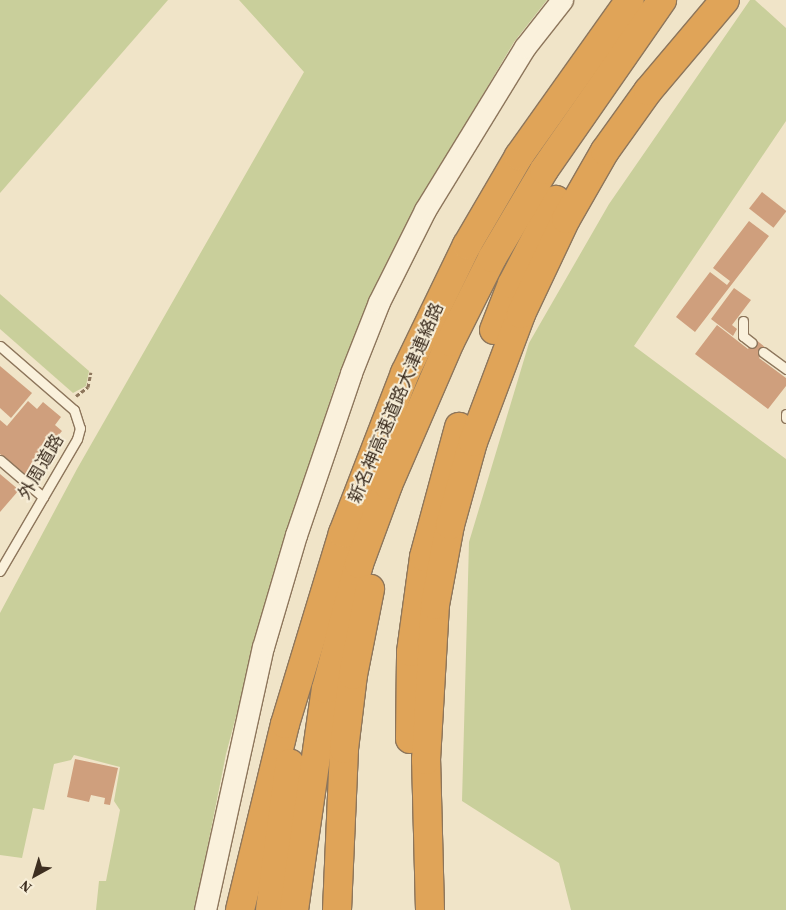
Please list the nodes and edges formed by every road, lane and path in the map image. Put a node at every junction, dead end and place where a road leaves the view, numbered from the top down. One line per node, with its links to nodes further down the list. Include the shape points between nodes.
1 (562, 0): 20 (street, via 525,47 462,144 379,302 358,355 296,535 263,647)
2 (612, 0): 7 (highway)
3 (630, 0): 7 (highway, 新名神高速道路大津連絡路)
4 (662, 0): 14 (highway, 新名神高速道路大津連絡路, via 597,90 521,207 492,258)
5 (702, 0): 25 (highway, via 607,118 572,171 512,284 457,434 424,557 412,652 409,699)
6 (725, 0): 26 (highway, via 648,92 605,151 566,219 520,314 474,442 450,525 435,605 426,760)
7 (541, 122): 19 (highway, 新名神高速道路大津連絡路, via 467,245 405,372 343,533)
8 (743, 321): 9 (lane, via 742,336)
9 (752, 343)
10 (1, 350): 17 (lane, 外周道路, via 74,410 80,422 77,439)
11 (763, 352): 12 (lane)
12 (786, 369)
13 (91, 372): 15 (path, via 88,387)
14 (431, 387): 23 (highway, via 373,522 341,627 326,689); 24 (highway, via 374,569 353,675 338,840)
15 (75, 396)
16 (0, 460): 17 (lane)
17 (43, 497): 18 (lane, 外周道路)
18 (0, 571)
19 (318, 617): 21 (highway, via 275,759); 22 (highway, via 288,776)
20 (205, 910)
21 (240, 910)
22 (270, 910)
23 (294, 910)
24 (337, 910)
25 (414, 910)
26 (430, 910)

